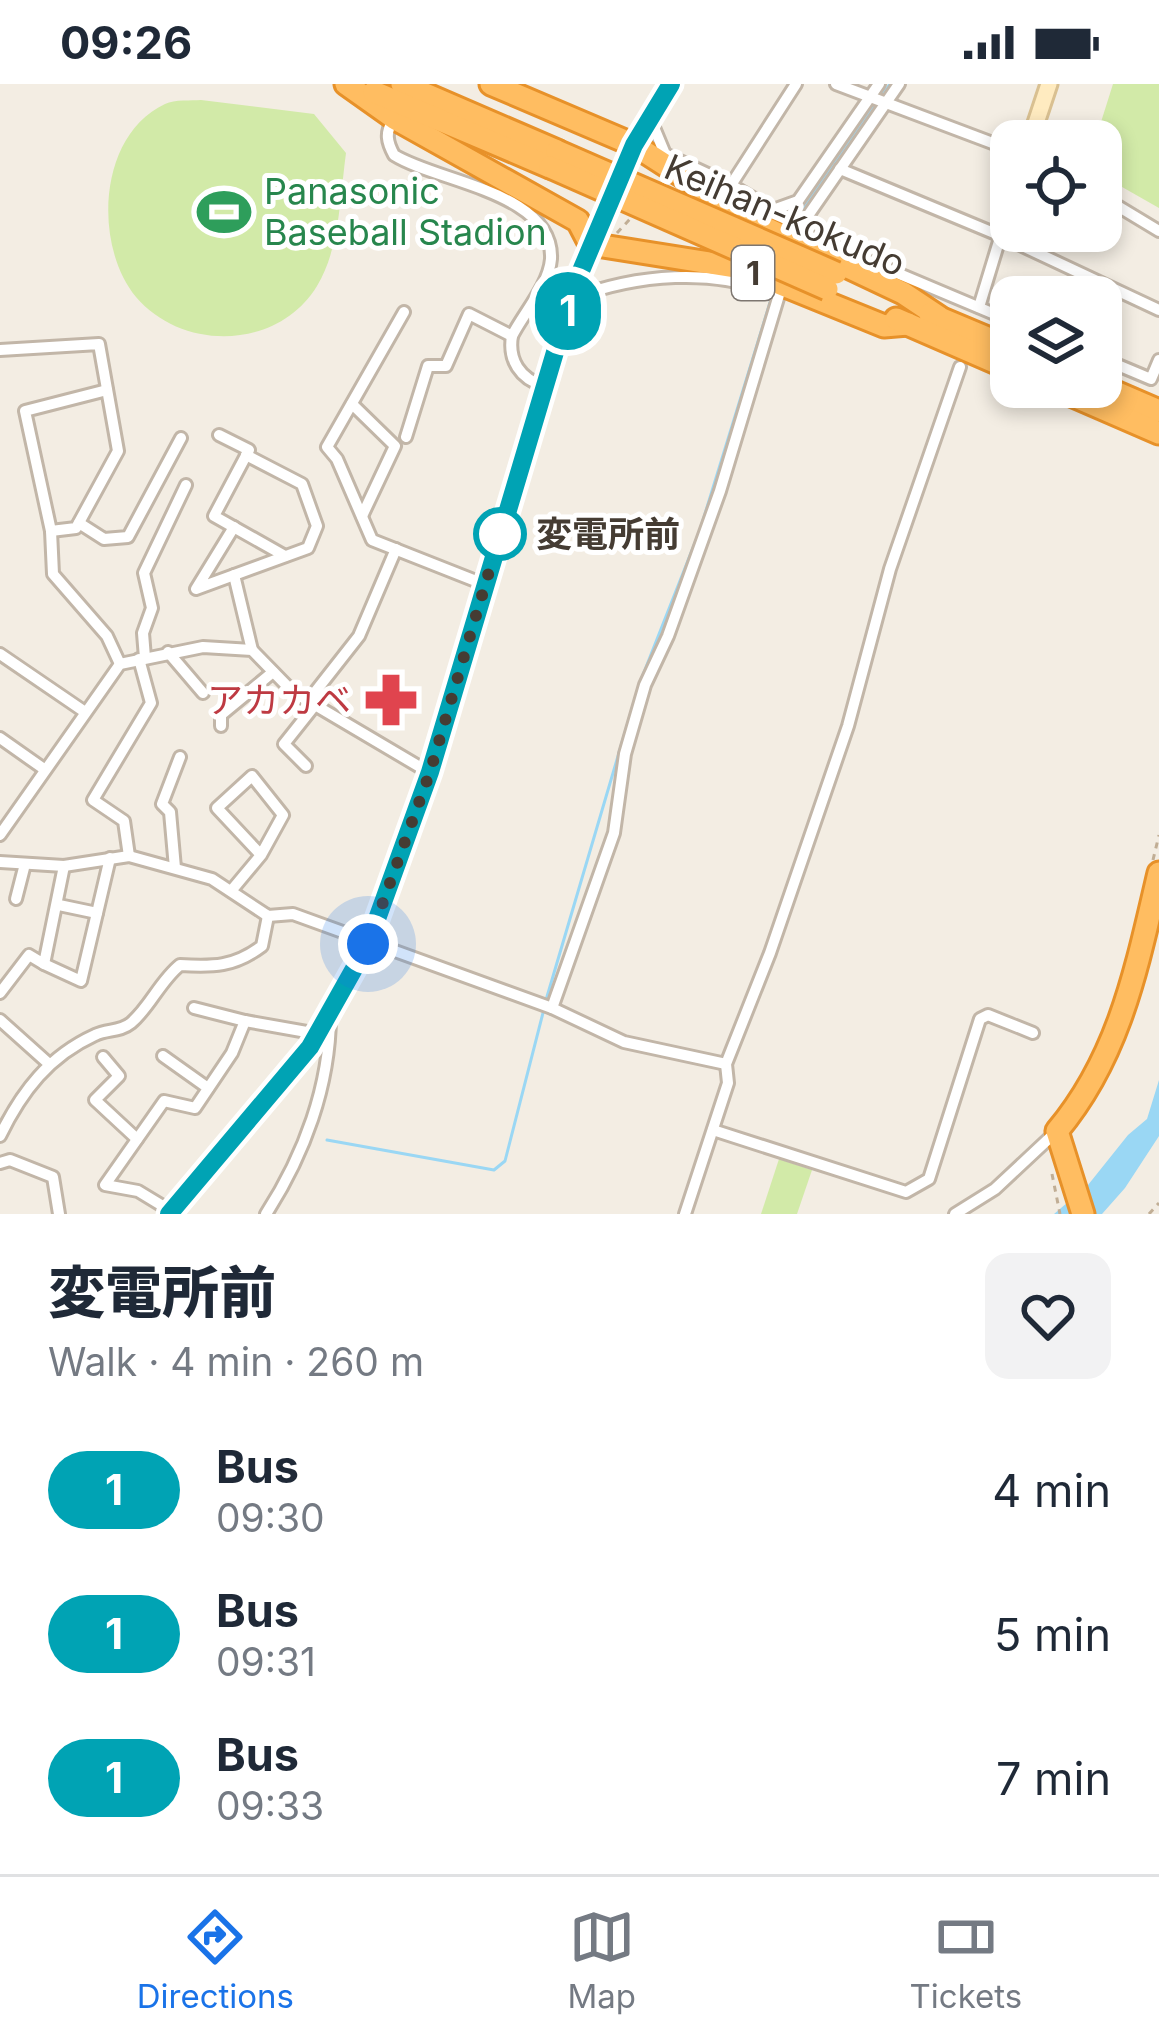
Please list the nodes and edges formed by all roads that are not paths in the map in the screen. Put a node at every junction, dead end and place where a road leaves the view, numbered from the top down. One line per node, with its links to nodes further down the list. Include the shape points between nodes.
1 (350, 84): 12 (highway, 1); 18 (highway, Keihan-kokudo / 1)
2 (402, 84): 18 (highway, Keihan-kokudo / 1)
3 (493, 84): 16 (highway)
4 (671, 84): 13 (street)
5 (796, 84): 20 (street)
6 (836, 84): 10 (street)
7 (878, 84): 10 (street)
8 (899, 84): 11 (street)
9 (1049, 84): 14 (street)
10 (870, 97): 11 (street); 17 (street)
11 (887, 102): 15 (street); 19 (street)
12 (394, 118): 26 (highway, 1, via 578,221); 37 (street, via 387,142 394,155 511,201 545,235 551,260)
13 (650, 118): 16 (street); 20 (street, via 664,154)
14 (1037, 120)
15 (990, 142)
16 (634, 145): 26 (street); 35 (highway, via 757,224)
17 (831, 154): 19 (street); 22 (street, via 798,201)
18 (553, 159): 29 (highway, Keihan-kokudo / 1, bridge)
19 (843, 164): 23 (street); 25 (street)
20 (731, 184): 22 (street)
21 (1122, 209): 24 (street)
22 (773, 210): 25 (street)
23 (990, 231)
24 (1159, 231)
25 (796, 232): 31 (street)
26 (600, 242): 30 (street); 36 (highway, 1, via 741,268 884,326)
27 (996, 252): 31 (street)
28 (1035, 252): 32 (street)
29 (831, 281): 35 (highway, Keihan-kokudo / 1); 36 (highway, Keihan-kokudo / 1)
30 (572, 299): 44 (street); 97 (street, via 607,286 685,278 779,295 720,491 645,685 614,833)
31 (979, 308): 34 (street)
32 (1159, 310)
33 (404, 312): 47 (street)
34 (990, 312)
35 (939, 317): 38 (highway, Keihan-kokudo / 1)
36 (908, 324): 40 (highway, Keihan-kokudo / 1)
37 (512, 336): 44 (street, via 515,366); 52 (street, via 469,314 446,366 428,366)
38 (990, 339)
39 (0, 350): 45 (street, via 99,344)
40 (990, 360)
41 (1159, 360): 43 (street, via 1151,379)
42 (960, 367): 106 (street, via 890,569 848,726)
43 (1122, 367)
44 (544, 386): 63 (street)
45 (107, 390): 57 (street, via 118,452); 59 (street, via 25,411)
46 (1122, 395): 49 (highway)
47 (352, 404): 56 (street, via 327,447); 56 (street, via 395,446)
48 (1101, 408): 50 (highway)
49 (1159, 411)
50 (1159, 433)
51 (220, 434): 54 (street)
52 (406, 437)
53 (181, 438): 57 (street, via 128,537 104,539)
54 (246, 455): 58 (street, via 214,516); 61 (street, via 302,484 317,526 308,548)
55 (186, 485): 67 (street, via 144,573 152,608)
56 (362, 516): 60 (street, via 372,540)
57 (79, 523): 59 (street)
58 (234, 527): 61 (street); 62 (street, via 196,589)
59 (51, 531): 68 (street, via 53,574 107,635)
60 (396, 549): 63 (street); 71 (street, via 359,636)
61 (286, 556): 62 (street)
62 (234, 575): 64 (street)
63 (486, 585): 78 (street)
64 (252, 650): 65 (street); 69 (street)
65 (168, 652): 67 (street); 70 (street)
66 (0, 654): 72 (street)
67 (142, 658): 68 (street); 81 (street, via 151,703 93,800 124,821)
68 (120, 664): 72 (street)
69 (273, 672): 71 (street); 73 (street, via 221,715)
70 (203, 693)
71 (312, 703): 76 (street, via 284,744); 78 (street)
72 (85, 712): 77 (street)
73 (220, 726)
74 (0, 737): 77 (street)
75 (180, 757): 86 (street, via 161,804 170,812)
76 (306, 766)
77 (44, 769): 79 (street)
78 (430, 772): 93 (street)
79 (0, 835)
80 (261, 855): 80 (street, via 283,815 252,776 217,808); 88 (street)
81 (129, 856): 82 (street); 86 (street)
82 (110, 858): 85 (street); 91 (street)
83 (0, 862): 84 (street)
84 (25, 864): 85 (street); 89 (street)
85 (64, 866): 90 (street)
86 (175, 868): 88 (street)
87 (1154, 875): 109 (highway, via 1115,1036 1092,1085)
88 (231, 891): 92 (street)
89 (16, 898)
90 (59, 905): 91 (street); 94 (street)
91 (97, 913): 94 (street, via 81,981)
92 (268, 916): 93 (street, via 293,914); 105 (street, via 262,946 242,961 180,964 132,1022)
93 (368, 944): 97 (street); 98 (street)
94 (44, 964): 95 (street, via 29,955)
95 (0, 993)
96 (194, 1008): 100 (street)
97 (552, 1008): 106 (street, via 624,1042)
98 (330, 1015): 101 (street); 115 (street, via 320,1094 290,1176)
99 (0, 1020): 105 (street)
100 (245, 1021): 101 (street); 107 (street)
101 (318, 1034): 113 (street)
102 (1033, 1034): 108 (street, via 988,1015 980,1019 929,1179 906,1192)
103 (163, 1056): 107 (street)
104 (103, 1058): 110 (street, via 119,1076 95,1100)
105 (48, 1063): 111 (street, via 18,1099)
106 (726, 1064): 108 (street)
107 (208, 1088): 110 (street, via 195,1108 164,1101)
108 (713, 1130): 116 (street)
109 (1057, 1130): 117 (street, via 995,1189); 118 (highway, via 1060,1166)
110 (137, 1139): 113 (street, via 104,1186 138,1191)
111 (0, 1140): 112 (street)
112 (2, 1163): 114 (street, via 53,1177)
113 (170, 1213)
114 (59, 1214)
115 (266, 1214)
116 (686, 1214)
117 (955, 1214)
118 (1083, 1214)

